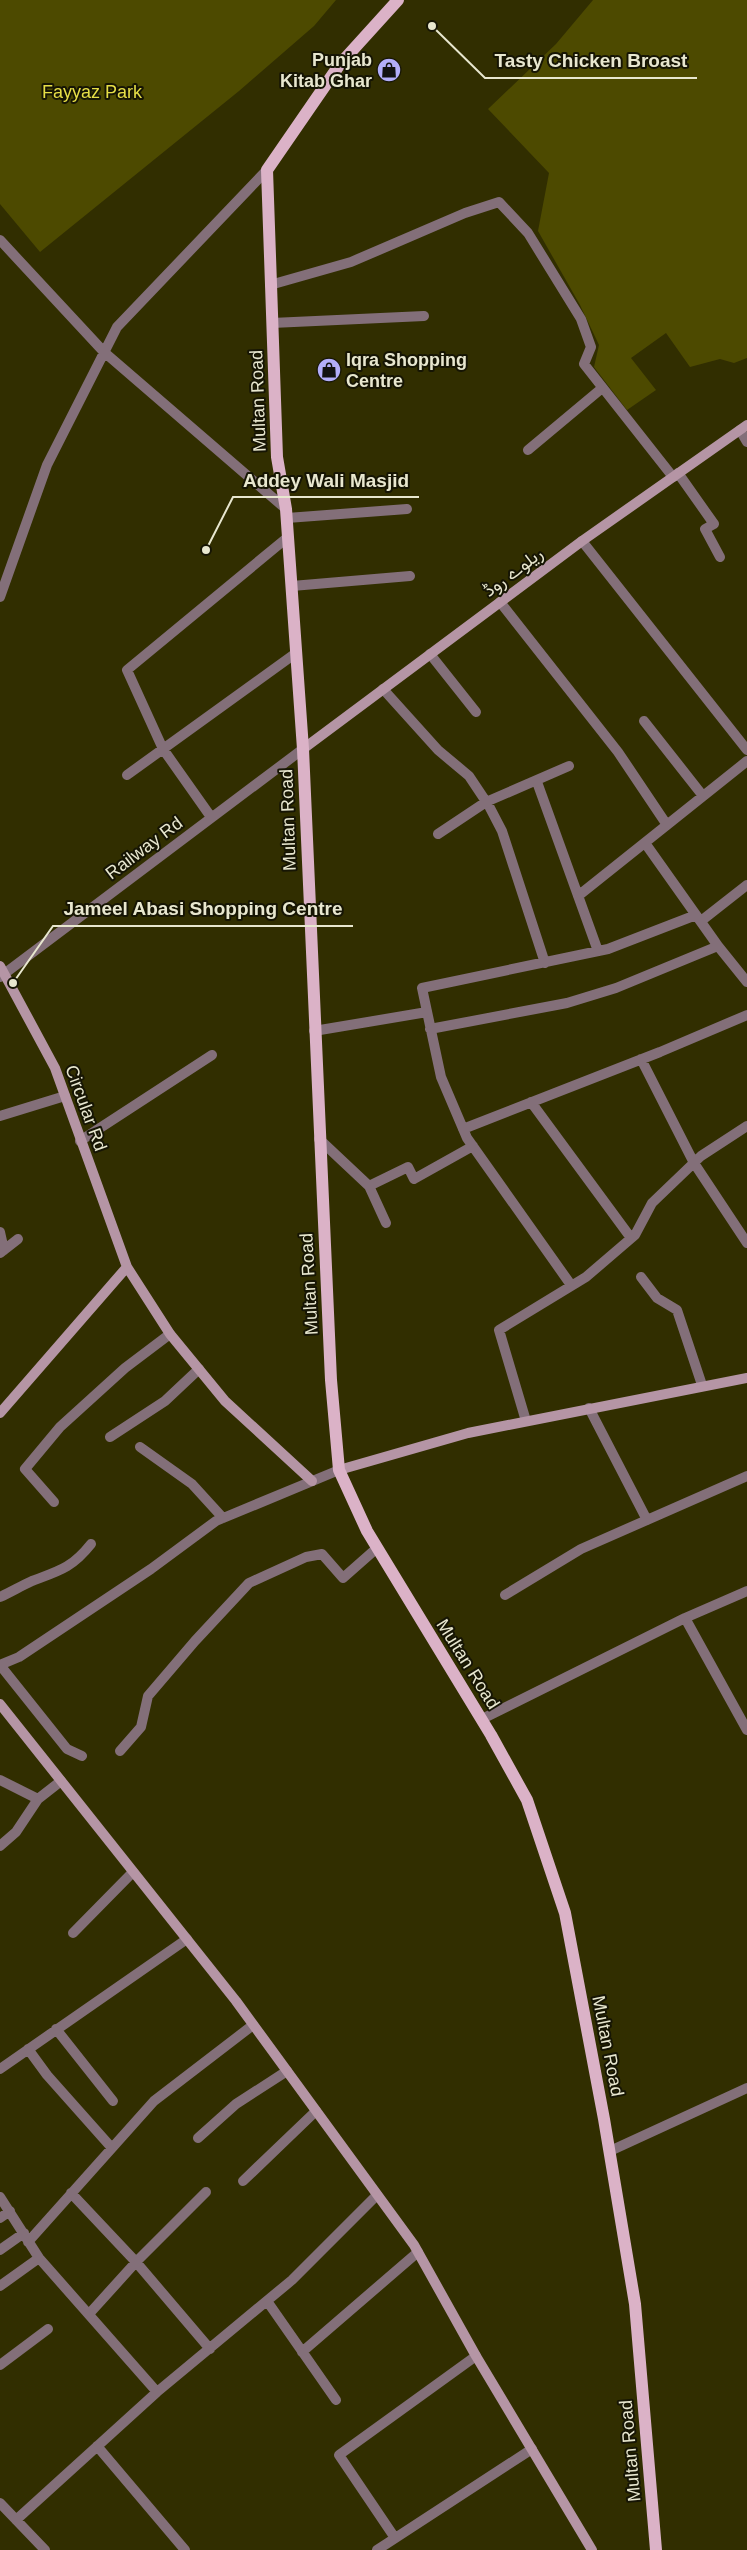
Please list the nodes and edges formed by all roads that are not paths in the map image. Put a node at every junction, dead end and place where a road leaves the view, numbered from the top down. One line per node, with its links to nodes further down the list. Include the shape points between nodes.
1 (398, 0): 2 (main road, via 340,64)
2 (267, 170): 4 (main road, Multan Road); 7 (street, via 117,327)
3 (0, 240): 7 (street)
4 (270, 285): 6 (main road, Multan Road); 8 (street, via 351,262 465,213 499,202 528,233 581,319 591,347 584,364)
5 (424, 316): 6 (street)
6 (272, 324): 14 (main road, Multan Road, via 277,457)
7 (104, 352): 14 (street); 20 (street, via 47,465)
8 (601, 388): 11 (street); 12 (street)
9 (743, 428): 10 (street); 12 (street, ریلوے روڈ)
10 (747, 442)
11 (528, 450)
12 (676, 475): 16 (street, ریلوے روڈ); 17 (street, via 714,524 705,529)
13 (407, 508): 14 (street)
14 (287, 514): 15 (main road, Multan Road)
15 (288, 537): 19 (main road, Multan Road); 27 (street, via 127,670)
16 (582, 541): 21 (street, ریلوے روڈ); 29 (street)
17 (720, 557)
18 (410, 576): 19 (street)
19 (292, 586): 22 (main road, Multan Road)
20 (0, 597)
21 (500, 602): 23 (street, ریلوے روڈ); 37 (street, via 618,752)
22 (296, 653): 27 (street); 28 (main road, Multan Road)
23 (430, 654): 24 (street, ریلوے روڈ); 25 (street)
24 (383, 689): 28 (street, ریلوے روڈ); 35 (street, via 438,750 469,776)
25 (476, 712)
26 (644, 721): 34 (street)
27 (163, 749): 32 (street); 36 (street)
28 (303, 749): 36 (street, Railway Rd); 51 (main road, Multan Road)
29 (747, 750)
30 (747, 761): 34 (street)
31 (569, 766): 33 (street)
32 (127, 775)
33 (537, 782): 35 (street); 41 (street)
34 (703, 796): 37 (street)
35 (486, 802): 38 (street); 45 (street, via 502,831)
36 (212, 817): 46 (street, Railway Rd)
37 (668, 825): 39 (street)
38 (438, 834)
39 (645, 843): 41 (street); 42 (street)
40 (747, 885): 42 (street)
41 (578, 896): 44 (street)
42 (699, 918): 43 (street); 44 (street)
43 (718, 946): 47 (street); 50 (street, via 616,988 567,1003)
44 (598, 951): 45 (street)
45 (545, 962): 48 (street, via 422,988)
46 (2, 972): 54 (street, Circular Rd, via 55,1068)
47 (747, 982)
48 (427, 1012): 50 (street); 51 (street)
49 (747, 1015): 53 (street)
50 (430, 1029): 58 (street, via 440,1077)
51 (314, 1031): 59 (main road, Multan Road)
52 (212, 1055): 60 (street)
53 (641, 1059): 55 (street); 62 (street)
54 (65, 1096): 56 (street); 60 (street, Circular Rd)
55 (531, 1102): 58 (street); 66 (street)
56 (0, 1116)
57 (747, 1126): 62 (street)
58 (463, 1128): 61 (street)
59 (319, 1140): 63 (street); 82 (main road, Multan Road, via 331,1380)
60 (80, 1141): 70 (street, Circular Rd)
61 (473, 1146): 63 (street, via 414,1179 408,1167); 72 (street)
62 (694, 1163): 66 (street, via 652,1203); 68 (street)
63 (369, 1186): 64 (street)
64 (386, 1223)
65 (0, 1232): 69 (street)
66 (631, 1238): 72 (street, via 586,1277)
67 (18, 1240): 69 (street)
68 (747, 1243)
69 (2, 1252)
70 (127, 1268): 73 (street, Circular Rd); 78 (street)
71 (641, 1278): 76 (street, via 657,1298 677,1310)
72 (571, 1285): 79 (street, via 533,1312 499,1330)
73 (170, 1334): 74 (street, Circular Rd); 85 (street, via 125,1368 60,1427 25,1469)
74 (199, 1369): 80 (street, via 165,1401); 84 (street, Circular Rd, via 225,1401)
75 (747, 1378): 76 (street)
76 (702, 1385): 77 (street)
77 (589, 1408): 79 (street); 87 (street)
78 (0, 1413)
79 (526, 1421): 82 (street, via 468,1433)
80 (110, 1437)
81 (140, 1446): 86 (street, via 192,1484)
82 (339, 1470): 84 (street); 89 (main road, Multan Road)
83 (747, 1476): 87 (street)
84 (312, 1481): 86 (street)
85 (54, 1502)
86 (222, 1518): 94 (street, via 27,1652)
87 (647, 1520): 91 (street, via 581,1549)
88 (90, 1544): 92 (street, via 79,1559 59,1572)
89 (377, 1548): 97 (main road, Multan Road); 99 (street, via 343,1578 322,1554 306,1557 249,1583 148,1696 141,1727)
90 (747, 1591): 93 (street)
91 (505, 1595)
92 (0, 1597)
93 (685, 1618): 96 (street); 97 (street)
94 (0, 1665): 100 (street, via 68,1749)
95 (0, 1704): 102 (street)
96 (743, 1714): 98 (street)
97 (482, 1720): 118 (main road, Multan Road, via 527,1800 565,1913)
98 (747, 1730)
99 (120, 1751)
100 (82, 1756)
101 (0, 1780): 103 (street)
102 (61, 1781): 103 (street); 105 (street)
103 (38, 1798): 104 (street, via 16,1832)
104 (0, 1846)
105 (133, 1872): 106 (street); 107 (street)
106 (73, 1933)
107 (187, 1940): 108 (street); 109 (street)
108 (254, 2025): 112 (street); 117 (street, via 154,2101)
109 (56, 2029): 110 (street); 114 (street)
110 (28, 2049): 111 (street); 117 (street)
111 (0, 2069)
112 (287, 2072): 115 (street); 116 (street, via 236,2104)
113 (747, 2088): 118 (street)
114 (112, 2101)
115 (316, 2111): 119 (street); 122 (street)
116 (198, 2138)
117 (111, 2147): 121 (street)
118 (610, 2151): 150 (main road, Multan Road, via 635,2304)
119 (243, 2181)
120 (206, 2192): 130 (street)
121 (71, 2193): 126 (street); 130 (street)
122 (377, 2195): 128 (street); 132 (street)
123 (0, 2197): 124 (street)
124 (10, 2211): 125 (street); 126 (street)
125 (0, 2218)
126 (26, 2237): 127 (street); 129 (street)
127 (0, 2250)
128 (418, 2252): 136 (street); 137 (street)
129 (39, 2258): 131 (street); 133 (street)
130 (136, 2262): 133 (street); 135 (street)
131 (0, 2286)
132 (267, 2301): 135 (street); 136 (street)
133 (89, 2314): 139 (street)
134 (48, 2329): 138 (street)
135 (210, 2348): 139 (street)
136 (302, 2352): 140 (street)
137 (476, 2356): 142 (street); 145 (street, via 339,2455)
138 (0, 2365)
139 (157, 2392): 141 (street)
140 (336, 2400)
141 (97, 2446): 144 (street); 148 (street)
142 (532, 2449): 145 (street); 149 (street)
143 (0, 2503): 144 (street)
144 (16, 2520): 147 (street)
145 (395, 2538): 146 (street)
146 (382, 2548)
147 (44, 2550)
148 (185, 2550)
149 (592, 2550)
150 (656, 2550)

